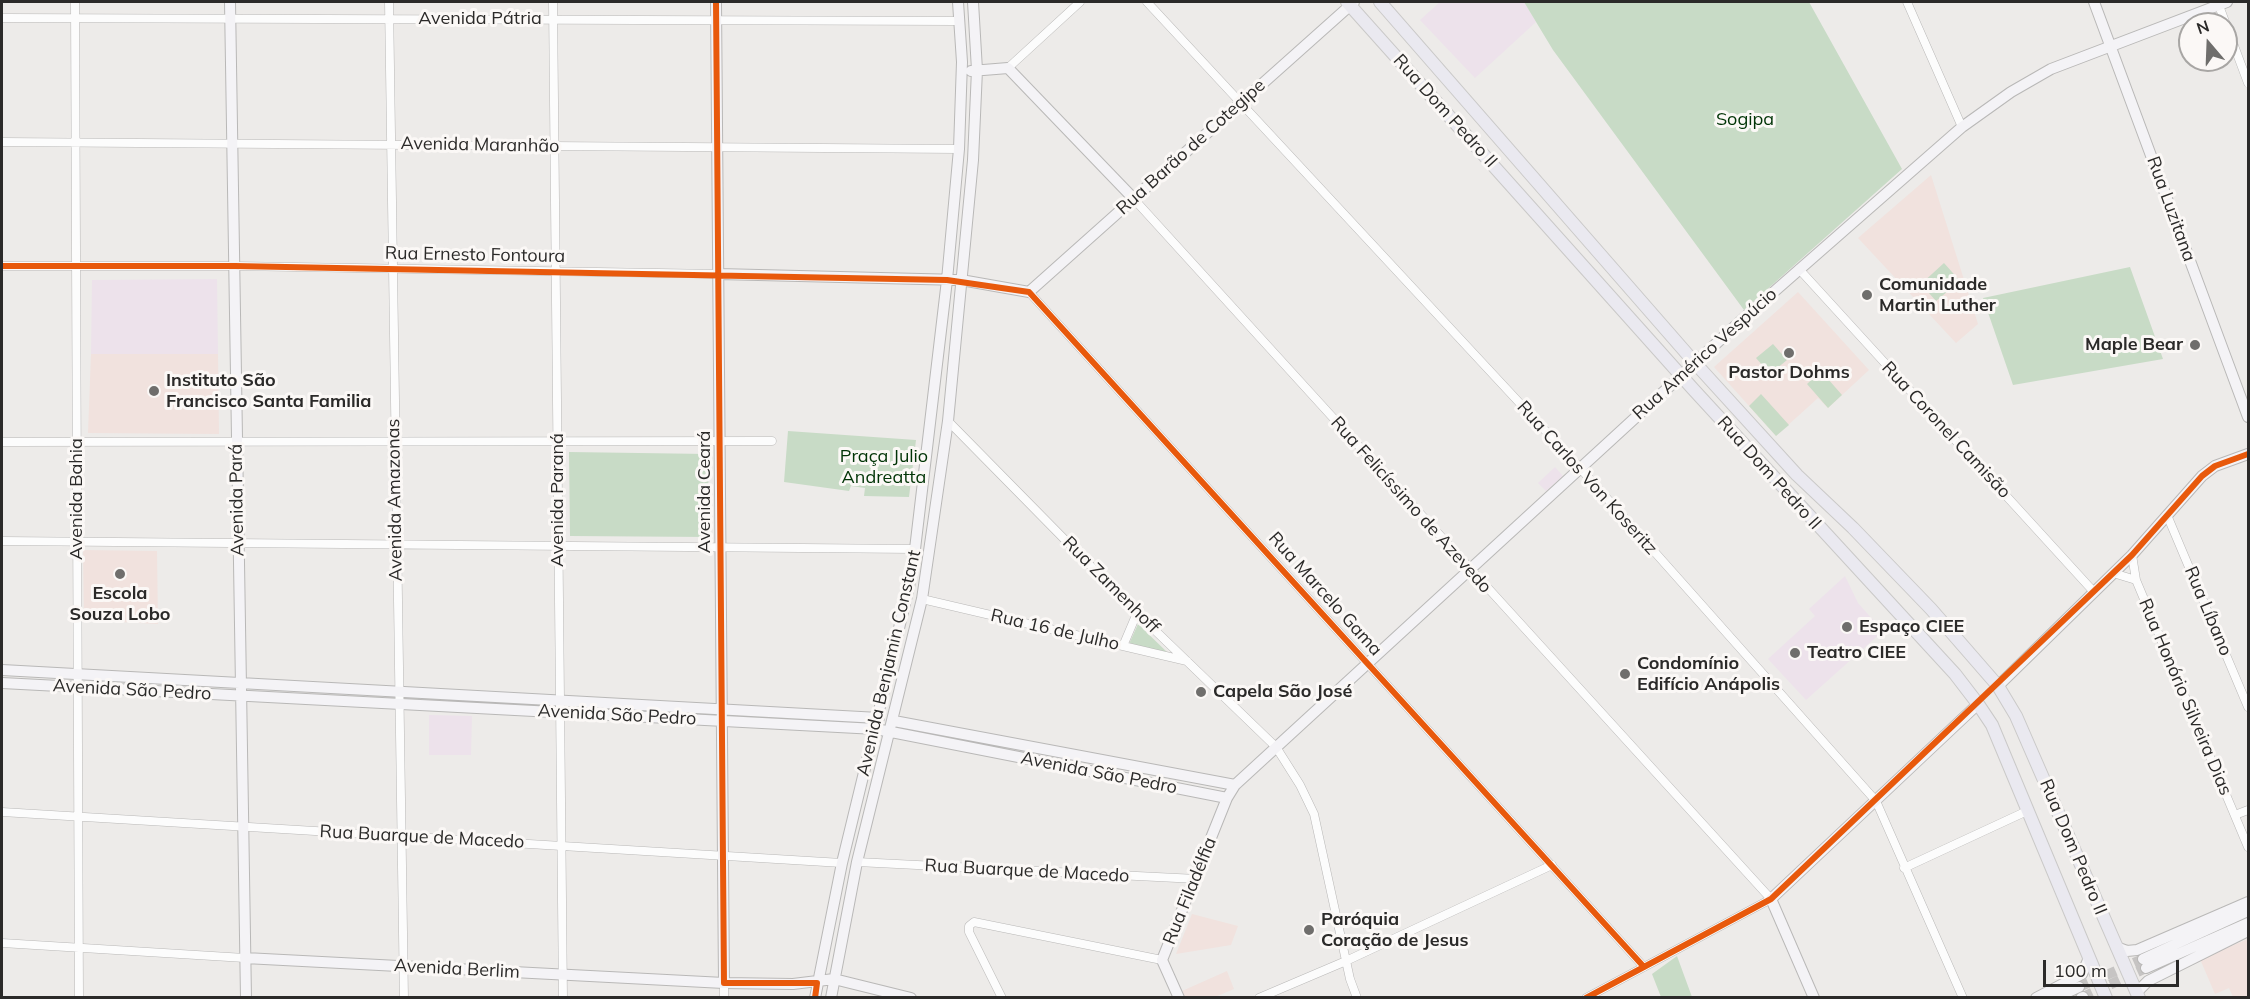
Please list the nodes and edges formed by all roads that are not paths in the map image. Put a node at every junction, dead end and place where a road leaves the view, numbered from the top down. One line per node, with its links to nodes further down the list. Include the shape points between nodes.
1 (75, 2): 16 (street, Avenida Bahia)
2 (230, 2): 17 (street, Avenida Pará)
3 (389, 2): 18 (street, Avenida Amazonas)
4 (553, 2): 19 (street, Avenida Paraná)
5 (716, 2): 20 (street, Avenida Ceará)
6 (958, 2): 21 (street, Avenida Benjamin Constant)
7 (973, 2): 24 (street, Avenida Benjamin Constant)
8 (1080, 2): 23 (street)
9 (1148, 2): 27 (street, Rua Carlos Von Koseritz)
10 (1380, 2): 47 (main road, Rua Dom Pedro II)
11 (1906, 2): 28 (street)
12 (2094, 2): 22 (street, Rua Luzitana)
13 (1351, 3): 27 (street, Rua Barão de Cotegipe); 48 (main road, Rua Dom Pedro II)
14 (2221, 3): 22 (street, Rua Américo Vespúcio); 26 (street)
15 (2, 18): 16 (street, Avenida Pátria)
16 (76, 18): 17 (street, Avenida Pátria); 29 (street, Avenida Bahia)
17 (230, 18): 18 (street, Avenida Pátria); 31 (street, Avenida Pará)
18 (389, 19): 19 (street, Avenida Pátria); 32 (street, Avenida Amazonas)
19 (553, 20): 20 (street, Avenida Pátria); 33 (street, Avenida Paraná)
20 (716, 20): 21 (street, Avenida Pátria); 34 (street, Avenida Ceará)
21 (960, 21): 25 (street, Avenida Benjamin Constant)
22 (2110, 46): 28 (street, Rua Américo Vespúcio, via 2051,69); 49 (street, Rua Luzitana)
23 (1008, 68): 24 (street); 36 (street, Rua Felicíssimo de Azevedo)
24 (977, 70): 25 (street); 45 (street, Avenida Benjamin Constant)
25 (962, 71): 35 (street, Avenida Benjamin Constant)
26 (2248, 83)
27 (1241, 102): 36 (street, Rua Barão de Cotegipe); 59 (street, Rua Carlos Von Koseritz)
28 (1962, 127): 41 (street, Rua Américo Vespúcio)
29 (78, 141): 30 (street, Avenida Maranhão); 31 (street, Avenida Maranhão); 38 (street, Avenida Bahia)
30 (2, 142)
31 (233, 142): 32 (street, Avenida Maranhão); 39 (street, Avenida Pará)
32 (391, 144): 33 (street, Avenida Maranhão); 40 (street, Avenida Amazonas)
33 (554, 146): 34 (street, Avenida Maranhão); 42 (street, Avenida Paraná)
34 (717, 146): 35 (street, Avenida Maranhão); 43 (street, Avenida Ceará)
35 (959, 148): 44 (street, Avenida Benjamin Constant)
36 (1133, 198): 46 (street, Rua Barão de Cotegipe); 69 (street, Rua Felicíssimo de Azevedo)
37 (2, 266): 38 (street, Rua Ernesto Fontoura)
38 (76, 266): 39 (street, Rua Ernesto Fontoura); 51 (street, Avenida Bahia)
39 (235, 266): 40 (street, Rua Ernesto Fontoura); 52 (street, Avenida Pará)
40 (392, 269): 42 (street, Rua Ernesto Fontoura); 53 (street, Avenida Amazonas)
41 (1798, 269): 47 (street, Rua Américo Vespúcio); 72 (street, Rua Coronel Camisão)
42 (556, 272): 43 (street, Rua Ernesto Fontoura); 54 (street, Avenida Paraná)
43 (718, 274): 44 (street, Rua Ernesto Fontoura); 55 (street, Avenida Ceará)
44 (947, 280): 45 (street, Rua Ernesto Fontoura); 67 (street, Avenida Benjamin Constant)
45 (962, 280): 46 (street); 50 (street, Avenida Benjamin Constant)
46 (1029, 292): 77 (street, Rua Marcelo Gama)
47 (1695, 363): 48 (street, Rua Américo Vespúcio); 82 (main road, Rua Dom Pedro II, via 1797,476 1931,609)
48 (1682, 375): 59 (street, Rua Américo Vespúcio); 88 (main road, Rua Dom Pedro II)
49 (2248, 417)
50 (948, 422): 73 (street, Avenida Benjamin Constant); 74 (street, Rua Zamenhoff)
51 (78, 441): 52 (street); 57 (street); 62 (street, Avenida Bahia)
52 (236, 441): 53 (street); 63 (street, Avenida Pará)
53 (394, 441): 54 (street); 64 (street, Avenida Amazonas)
54 (558, 441): 55 (street); 65 (street, Avenida Paraná)
55 (719, 441): 56 (street); 66 (street, Avenida Ceará)
56 (772, 441)
57 (2, 442)
58 (2248, 454): 60 (street, via 2215,466)
59 (1580, 468): 69 (street, Rua Américo Vespúcio); 110 (street, Rua Carlos Von Koseritz)
60 (2167, 515): 68 (street); 89 (street, Rua Líbano)
61 (2, 541): 62 (street)
62 (77, 542): 63 (street); 79 (street, Avenida Bahia)
63 (238, 543): 64 (street); 81 (street, Avenida Pará)
64 (396, 544): 65 (street); 84 (street, Avenida Amazonas)
65 (559, 546): 66 (street); 86 (street, Avenida Paraná)
66 (720, 547): 67 (street); 90 (street, Avenida Ceará)
67 (915, 549): 93 (street, Avenida Benjamin Constant)
68 (2132, 555): 70 (street); 71 (street, Rua Honório Silveira Dias)
69 (1469, 569): 77 (street, Rua Américo Vespúcio); 126 (street, Rua Felicíssimo de Azevedo)
70 (2113, 573): 71 (street, Rua Honório Silveira Dias); 72 (street)
71 (2136, 580): 114 (street, Rua Honório Silveira Dias)
72 (2094, 592): 82 (street)
73 (922, 599): 75 (street, Rua 16 de Julho); 94 (street, Avenida Benjamin Constant)
74 (1137, 613): 75 (street); 76 (street, Rua Zamenhoff)
75 (1123, 646): 76 (street, Rua 16 de Julho)
76 (1189, 661): 99 (street, Rua Zamenhoff)
77 (1368, 664): 99 (street, Rua Américo Vespúcio); 123 (street, Rua Marcelo Gama)
78 (2, 670): 79 (street, Avenida São Pedro)
79 (78, 674): 81 (street, Avenida São Pedro); 83 (street, Avenida Bahia)
80 (2, 683): 83 (street, Avenida São Pedro)
81 (240, 683): 84 (street, Avenida São Pedro); 85 (street, Avenida Pará)
82 (1998, 686): 132 (main road, Rua Dom Pedro II, via 2016,716)
83 (78, 687): 85 (street, Avenida São Pedro); 115 (street, Avenida Bahia)
84 (398, 691): 86 (street, Avenida São Pedro); 87 (street, Avenida Amazonas)
85 (241, 696): 87 (street, Avenida São Pedro); 116 (street, Avenida Pará)
86 (558, 700): 90 (street, Avenida São Pedro); 91 (street, Avenida Paraná)
87 (398, 704): 91 (street, Avenida São Pedro); 117 (street, Avenida Amazonas)
88 (1978, 704): 110 (street); 113 (main road, Rua Dom Pedro II, via 1992,725)
89 (2248, 707)
90 (721, 709): 92 (street, Avenida Ceará); 93 (street, Avenida São Pedro)
91 (558, 712): 92 (street, Avenida São Pedro); 118 (street, Avenida Paraná)
92 (721, 721): 93 (street, Avenida São Pedro); 120 (street, Avenida Ceará)
93 (877, 724): 94 (street, Avenida São Pedro); 122 (street, Avenida Benjamin Constant)
94 (892, 727): 95 (street, Avenida São Pedro); 97 (street, Avenida São Pedro); 121 (street, Avenida Benjamin Constant)
95 (944, 730): 96 (street, Avenida São Pedro); 97 (street)
96 (991, 739): 98 (street, Avenida São Pedro); 100 (street)
97 (942, 742): 100 (street, Avenida São Pedro)
98 (1035, 747): 101 (street, Avenida São Pedro); 102 (street)
99 (1276, 747): 107 (street, Rua Américo Vespúcio); 137 (street, Rua Zamenhoff, via 1314,814)
100 (988, 751): 102 (street, Avenida São Pedro)
101 (1078, 756): 103 (street, Avenida São Pedro); 104 (street)
102 (1033, 760): 104 (street, Avenida São Pedro)
103 (1128, 765): 105 (street, Avenida São Pedro); 106 (street)
104 (1076, 768): 106 (street, Avenida São Pedro)
105 (1172, 773): 107 (street, Avenida São Pedro); 108 (street)
106 (1124, 777): 108 (street, Avenida São Pedro)
107 (1236, 785): 109 (street, Rua Filadélfia)
108 (1170, 786): 109 (street, Avenida São Pedro)
109 (1227, 798): 125 (street, Rua Filadélfia)
110 (1876, 801): 124 (street, Rua Carlos Von Koseritz); 126 (street)
111 (2248, 810): 114 (street)
112 (2, 812): 115 (street, Rua Buarque de Macedo)
113 (2027, 812): 124 (street); 135 (main road, Rua Dom Pedro II)
114 (2235, 815): 119 (street, Rua Honório Silveira Dias)
115 (78, 817): 116 (street, Rua Buarque de Macedo); 133 (street, Avenida Bahia)
116 (243, 827): 117 (street, Rua Buarque de Macedo); 134 (street, Avenida Pará)
117 (401, 836): 118 (street, Rua Buarque de Macedo); 138 (street, Avenida Amazonas)
118 (560, 846): 120 (street, Rua Buarque de Macedo); 140 (street, Avenida Paraná)
119 (2248, 847)
120 (723, 856): 122 (street, Rua Buarque de Macedo); 142 (street, Avenida Ceará)
121 (857, 862): 125 (street, Rua Buarque de Macedo); 141 (street, Avenida Benjamin Constant)
122 (842, 863): 143 (street, Avenida Benjamin Constant)
123 (1552, 865): 137 (street); 139 (street, Rua Marcelo Gama)
124 (1905, 868): 160 (street, Rua Carlos Von Koseritz)
125 (1197, 879): 136 (street, Rua Filadélfia)
126 (1771, 899): 139 (street); 159 (street, Rua Felicíssimo de Azevedo)
127 (2248, 902): 132 (street, via 2137,950)
128 (2248, 911): 129 (street, via 2145,964)
129 (2248, 923)
130 (2248, 931): 145 (street, via 2148,981)
131 (2, 943): 133 (street, Avenida Berlim)
132 (2116, 947): 145 (main road, Rua Dom Pedro II)
133 (79, 949): 134 (street, Avenida Berlim); 146 (street, Avenida Bahia)
134 (245, 957): 138 (street, Avenida Berlim); 147 (street, Avenida Pará)
135 (2089, 958): 161 (street, via 2082,974); 163 (main road, Rua Dom Pedro II)
136 (1162, 960): 154 (street, via 974,922 969,932); 155 (street, Rua Filadélfia)
137 (1346, 961): 156 (street); 157 (street, Rua Zamenhoff)
138 (403, 966): 140 (street, Avenida Berlim); 148 (street, Avenida Amazonas)
139 (1644, 967): 158 (street)
140 (562, 975): 142 (street, Avenida Berlim); 149 (street, Avenida Paraná)
141 (834, 979): 143 (street, Avenida Berlim); 152 (street, Avenida Benjamin Constant); 153 (street, Avenida Berlim)
142 (724, 983): 143 (street, Avenida Berlim); 150 (street, Avenida Ceará)
143 (817, 983): 151 (street, Avenida Benjamin Constant)
144 (2081, 994): 162 (street)
145 (2138, 995)
146 (79, 998)
147 (246, 998)
148 (404, 998)
149 (562, 998)
150 (724, 998)
151 (815, 998)
152 (831, 998)
153 (911, 998)
154 (1002, 998)
155 (1179, 998)
156 (1259, 998)
157 (1357, 998)
158 (1586, 998)
159 (1814, 998)
160 (1963, 998)
161 (2036, 998)
162 (2055, 998)
163 (2106, 998)

